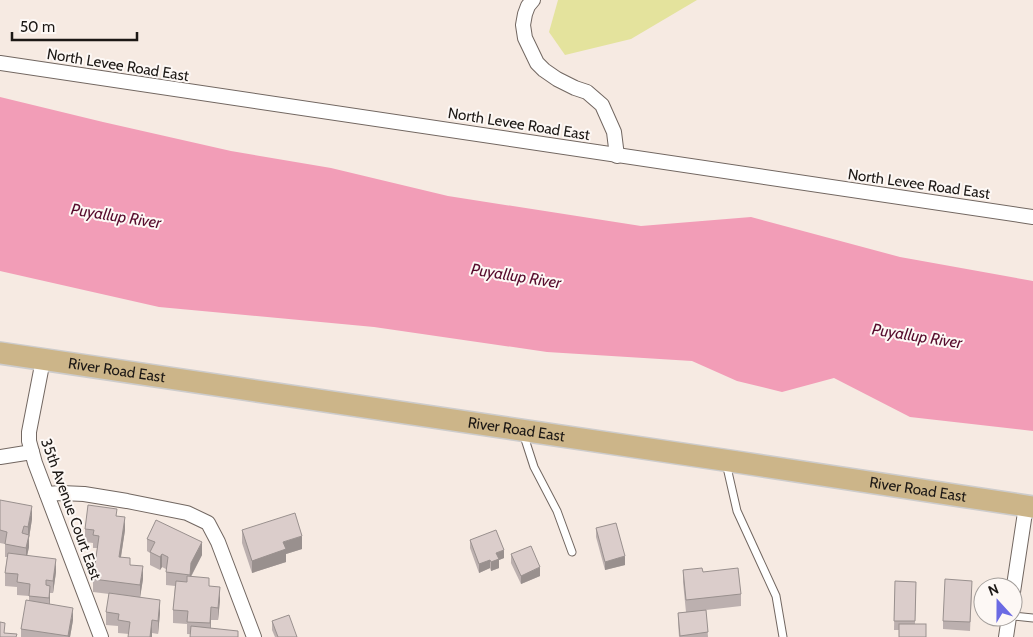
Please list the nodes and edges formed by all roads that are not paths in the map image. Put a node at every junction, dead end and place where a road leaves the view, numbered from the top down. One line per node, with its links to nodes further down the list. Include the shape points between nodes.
1 (533, 0): 3 (street, via 523,25 525,38 537,63 557,79 587,92 602,106 614,132)
2 (0, 63): 3 (street, North Levee Road East)
3 (617, 156): 4 (street, North Levee Road East)
4 (1033, 217)
5 (0, 353): 6 (main road, River Road East)
6 (43, 360): 7 (main road, River Road East); 8 (street, 35th Avenue Court East, via 29,432)
7 (522, 430): 10 (main road, River Road East); 13 (lane, via 534,467)
8 (32, 452): 9 (street); 11 (street, 35th Avenue Court East)
9 (0, 457)
10 (726, 461): 12 (main road, River Road East); 17 (lane, via 737,510 776,596)
11 (47, 494): 15 (street, 35th Avenue Court East); 16 (street, via 84,494 119,499 187,513 208,523)
12 (1029, 507): 14 (street)
13 (572, 552)
14 (1016, 577)
15 (101, 637)
16 (254, 637)
17 (783, 637)

